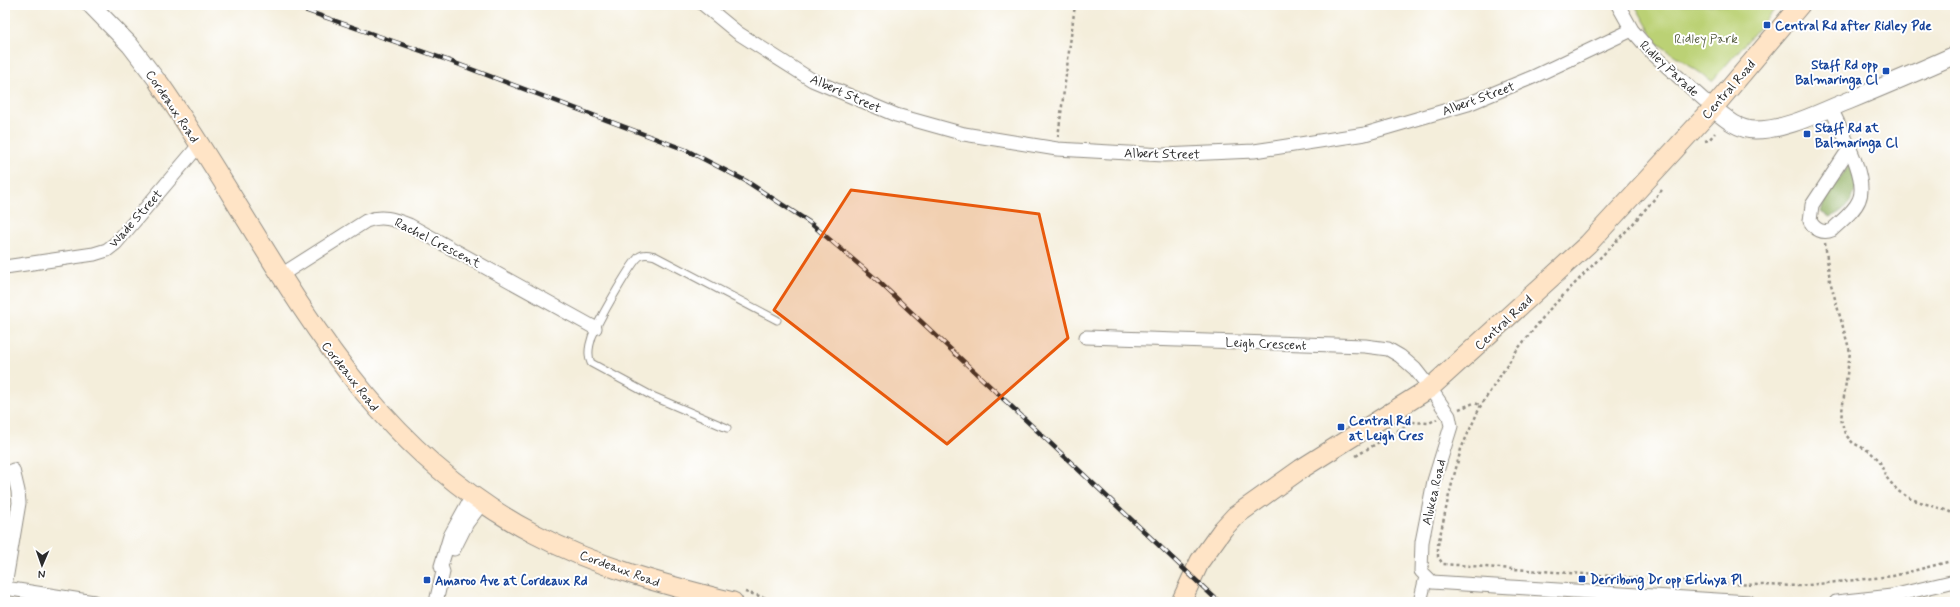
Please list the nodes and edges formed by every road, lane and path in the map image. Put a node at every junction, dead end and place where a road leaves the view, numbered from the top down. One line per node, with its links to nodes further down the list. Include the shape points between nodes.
1 (91, 5): 8 (street, Cordeaux Road, via 130,45)
2 (704, 5): 14 (street, Albert Street, via 738,33 812,80 896,115 964,134)
3 (1075, 5): 14 (path)
4 (1618, 5): 6 (street, Ridley Parade)
5 (1800, 5): 9 (main road, Central Road)
6 (1632, 30): 9 (street, Ridley Parade, via 1653,54); 14 (street, Albert Street, via 1533,77 1468,104 1364,134 1254,151 1164,155)
7 (1955, 55): 10 (street)
8 (159, 83): 13 (main road, Cordeaux Road)
9 (1713, 108): 10 (street, via 1735,125 1754,130 1779,127); 23 (main road, Central Road, via 1588,244)
10 (1831, 108): 15 (street)
11 (1715, 133): 12 (path, via 1709,140)
12 (1700, 143)
13 (200, 144): 18 (street, Wade Street, via 116,243 107,250); 19 (main road, Cordeaux Road)
14 (1057, 149)
15 (1849, 149): 17 (street, via 1810,209 1810,221); 17 (street, via 1860,172 1860,199 1855,208 1832,230)
16 (1666, 185): 24 (path, via 1631,226 1549,310 1517,350)
17 (1823, 232): 30 (path, via 1830,281 1850,352 1842,419 1845,434 1853,443 1869,451 1879,460 1886,477 1898,491 1911,499)
18 (5, 267)
19 (281, 275): 21 (street, Rachel Crescent, via 366,221 376,217 389,218 415,228); 29 (main road, Cordeaux Road, via 334,356 378,412 419,453)
20 (777, 320): 21 (lane, via 655,256 646,254 640,256 632,266)
21 (595, 328): 26 (lane, via 588,353 591,363 659,399)
22 (1086, 337): 23 (street, Leigh Crescent, via 1365,346 1388,349 1415,369)
23 (1430, 388): 25 (street); 41 (main road, Central Road, via 1301,469 1236,516 1223,529 1200,561)
24 (1481, 405): 25 (path, via 1474,403); 31 (path, via 1461,449 1449,495 1438,545 1438,557 1443,564 1724,584 1799,586 1893,576)
25 (1448, 415): 27 (path, via 1429,423 1412,422); 32 (street, Alukea Road, via 1451,426 1434,481 1422,542 1421,571)
26 (727, 428)
27 (1351, 458)
28 (13, 470): 34 (street, via 19,504)
29 (477, 499): 35 (main road, Cordeaux Road, via 535,534 592,560 660,583); 39 (street, via 443,572)
30 (1955, 515)
31 (1955, 560)
32 (1426, 577): 37 (street, via 1440,584); 42 (street, Alukea Road)
33 (1955, 581): 44 (street, via 1892,596)
34 (5, 587): 36 (street)
35 (738, 597): 40 (path)
36 (43, 598): 38 (street)
37 (1616, 598): 43 (street)
38 (94, 602)
39 (436, 602)
40 (781, 602)
41 (1181, 602)
42 (1420, 602)
43 (1749, 602)
44 (1836, 602)

